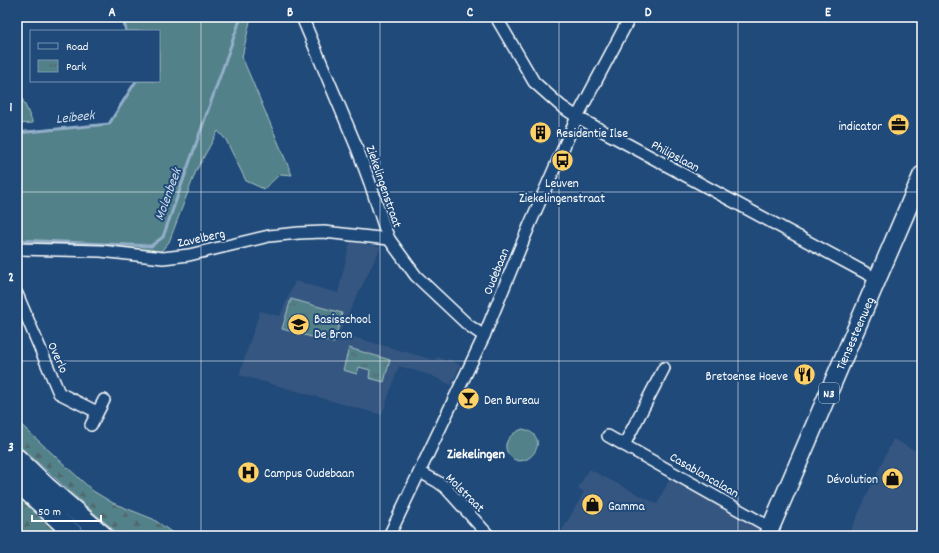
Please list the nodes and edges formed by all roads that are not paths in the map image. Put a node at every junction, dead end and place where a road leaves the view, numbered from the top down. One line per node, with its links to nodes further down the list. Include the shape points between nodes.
1 (302, 17): 6 (street, Ziekelingenstraat, via 357,148)
2 (496, 17): 4 (street, Philipslaan, via 534,82)
3 (630, 17): 4 (street, Oudebaan)
4 (577, 117): 8 (street, Philipslaan); 10 (street, Oudebaan)
5 (922, 175): 8 (main road, Tiensesteenweg / N3)
6 (389, 239): 7 (street, Zavelberg, via 324,232 299,233 269,236 190,255 163,258 101,251); 10 (street, Ziekelingenstraat, via 416,276 468,325)
7 (17, 249)
8 (877, 279): 20 (main road, Tiensesteenweg / N3)
9 (17, 294): 13 (street, Overlo, via 59,393)
10 (484, 336): 18 (street, Oudebaan)
11 (664, 368): 16 (street)
12 (104, 400): 13 (street)
13 (97, 412): 14 (street)
14 (91, 425)
15 (608, 436): 16 (street, Casablancalaan)
16 (624, 445): 20 (street, Casablancalaan)
17 (17, 458): 22 (highway)
18 (420, 472): 23 (street, Oudebaan); 24 (street, Molstraat, via 446,488)
19 (17, 482): 21 (highway)
20 (769, 532)
21 (76, 536)
22 (104, 536)
23 (389, 536)
24 (489, 536)

